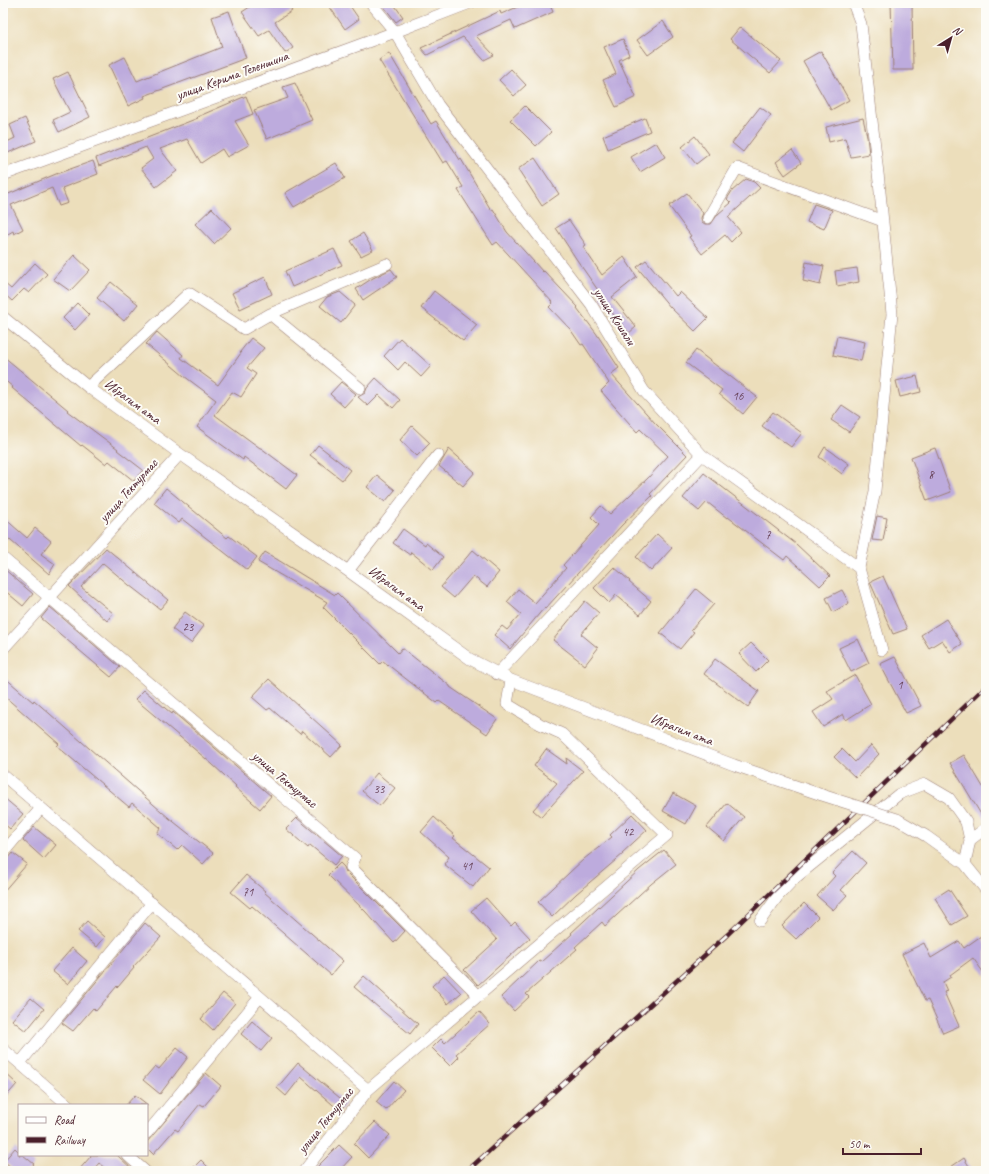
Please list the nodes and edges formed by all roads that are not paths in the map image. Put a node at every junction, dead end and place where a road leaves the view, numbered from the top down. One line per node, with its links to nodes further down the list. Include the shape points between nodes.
1 (371, 3): 4 (street, улица Кошали)
2 (470, 3): 4 (street, улица Керима Теленшина)
3 (853, 3): 7 (street, via 861,24)
4 (395, 32): 5 (street, улица Керима Теленшина); 15 (street, улица Кошали, via 438,105 592,304 644,391)
5 (3, 175)
6 (708, 218): 7 (street, via 737,168)
7 (883, 221): 17 (street, via 892,314 875,491)
8 (387, 264): 9 (street)
9 (270, 314): 11 (street, via 244,329 189,293); 12 (street)
10 (3, 317): 11 (street, Ибрагим ата)
11 (88, 387): 13 (street, Ибрагим ата)
12 (360, 388)
13 (180, 454): 18 (street, Ибрагим ата); 19 (street, улица Тектурмас)
14 (438, 455): 18 (street)
15 (702, 455): 17 (street, улица Кошали); 22 (street)
16 (3, 558): 19 (street, улица Тектурмас)
17 (859, 568): 21 (street)
18 (348, 571): 22 (street, Ибрагим ата, via 470,660)
19 (50, 598): 20 (street, улица Тектурмас); 33 (street, улица Тектурмас, via 355,858 351,867)
20 (3, 649)
21 (882, 650)
22 (497, 674): 23 (street, Ибрагим ата)
23 (511, 680): 29 (street, Ибрагим ата, bridge, via 734,765 897,819); 33 (street, via 507,704 562,734 667,835)
24 (3, 775): 25 (street, улица Тектурмас)
25 (41, 808): 28 (street); 31 (street, улица Тектурмас)
26 (986, 828): 27 (street)
27 (970, 840): 29 (street); 32 (street, via 966,822 949,798 925,784 899,794 795,878)
28 (3, 853)
29 (965, 864): 30 (street)
30 (986, 890)
31 (152, 904): 34 (street, улица Тектурмас); 36 (street)
32 (760, 921)
33 (479, 996): 37 (street)
34 (260, 997): 37 (street, улица Тектурмас); 39 (street)
35 (3, 1049): 36 (street)
36 (20, 1063): 38 (street)
37 (368, 1090): 42 (street, улица Тектурмас)
38 (67, 1104)
39 (148, 1131)
40 (128, 1156): 41 (street)
41 (145, 1171)
42 (304, 1171)

